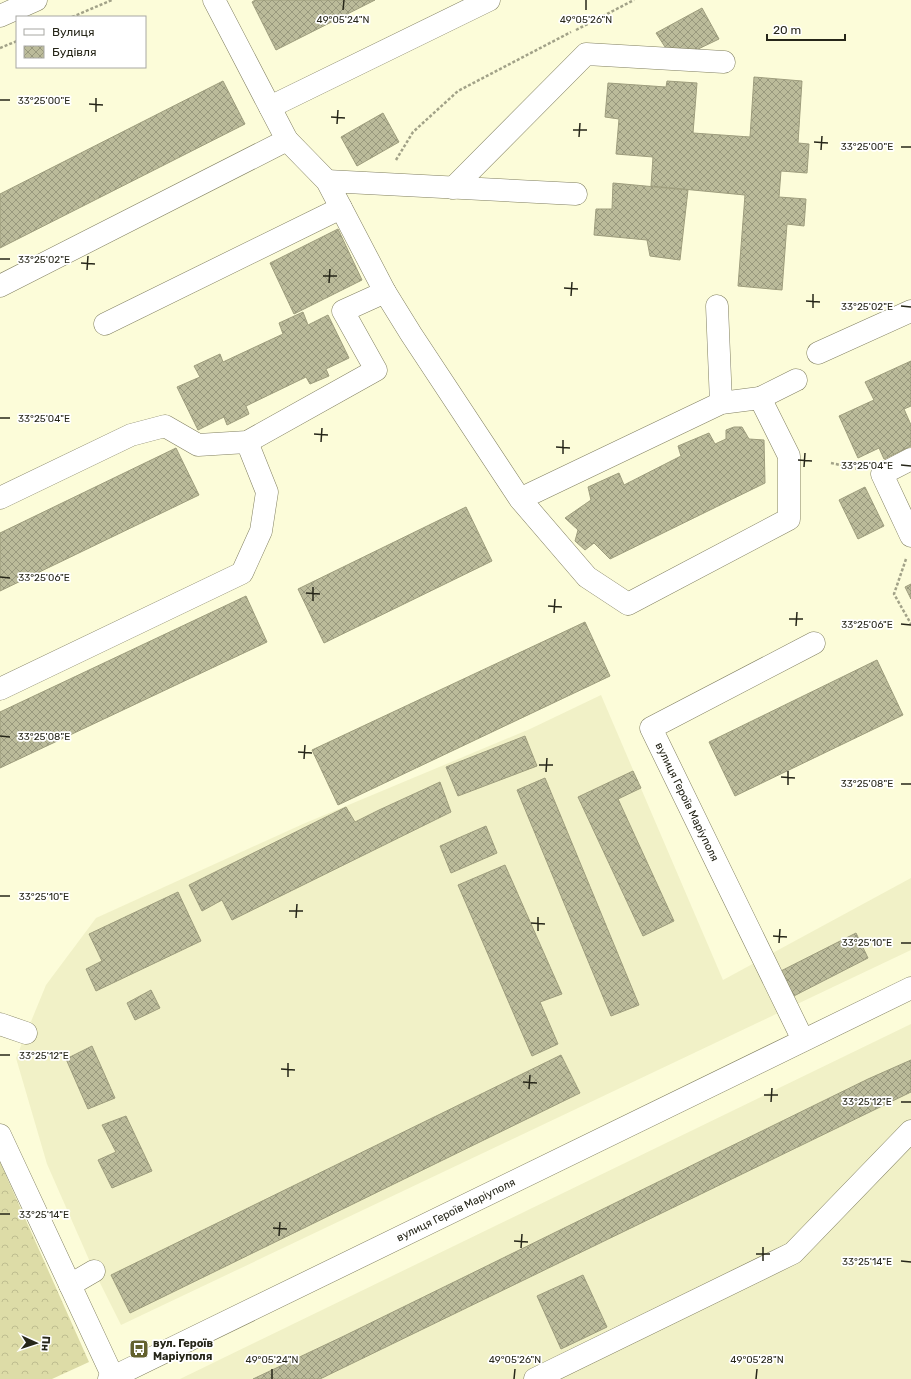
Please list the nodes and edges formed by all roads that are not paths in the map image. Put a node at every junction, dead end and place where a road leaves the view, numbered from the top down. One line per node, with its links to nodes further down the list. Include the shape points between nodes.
1 (36, 0): 4 (street)
2 (214, 0): 6 (street)
3 (489, 0): 6 (street)
4 (0, 16)
5 (724, 62): 9 (street, via 586,54)
6 (270, 107): 7 (street)
7 (287, 140): 8 (street); 12 (street)
8 (327, 181): 9 (street); 11 (street)
9 (453, 188): 10 (street)
10 (576, 194)
11 (341, 208): 13 (street); 16 (street)
12 (0, 286)
13 (385, 292): 21 (street, via 343,311 376,370); 24 (street)
14 (717, 306): 20 (street)
15 (911, 311): 17 (street)
16 (105, 324)
17 (818, 353)
18 (796, 380): 19 (street)
19 (760, 398): 20 (street); 24 (street, via 789,456 789,519 628,604 587,577)
20 (721, 402): 24 (street)
21 (247, 442): 23 (street, via 198,445 165,426 131,435); 27 (street, via 267,492 261,531 242,573)
22 (911, 459): 25 (street, via 882,474)
23 (0, 498)
24 (520, 499)
25 (910, 544)
26 (814, 643): 31 (street, вулиця Героїв Маріуполя, via 651,728)
27 (0, 689)
28 (911, 988): 31 (street, вулиця Героїв Маріуполя)
29 (0, 1024): 30 (street)
30 (26, 1033)
31 (803, 1040): 36 (street, вулиця Героїв Маріуполя)
32 (911, 1131): 37 (street, via 793,1253)
33 (0, 1135): 35 (street)
34 (94, 1271): 35 (street)
35 (70, 1285): 36 (street)
36 (111, 1378)
37 (535, 1379)

